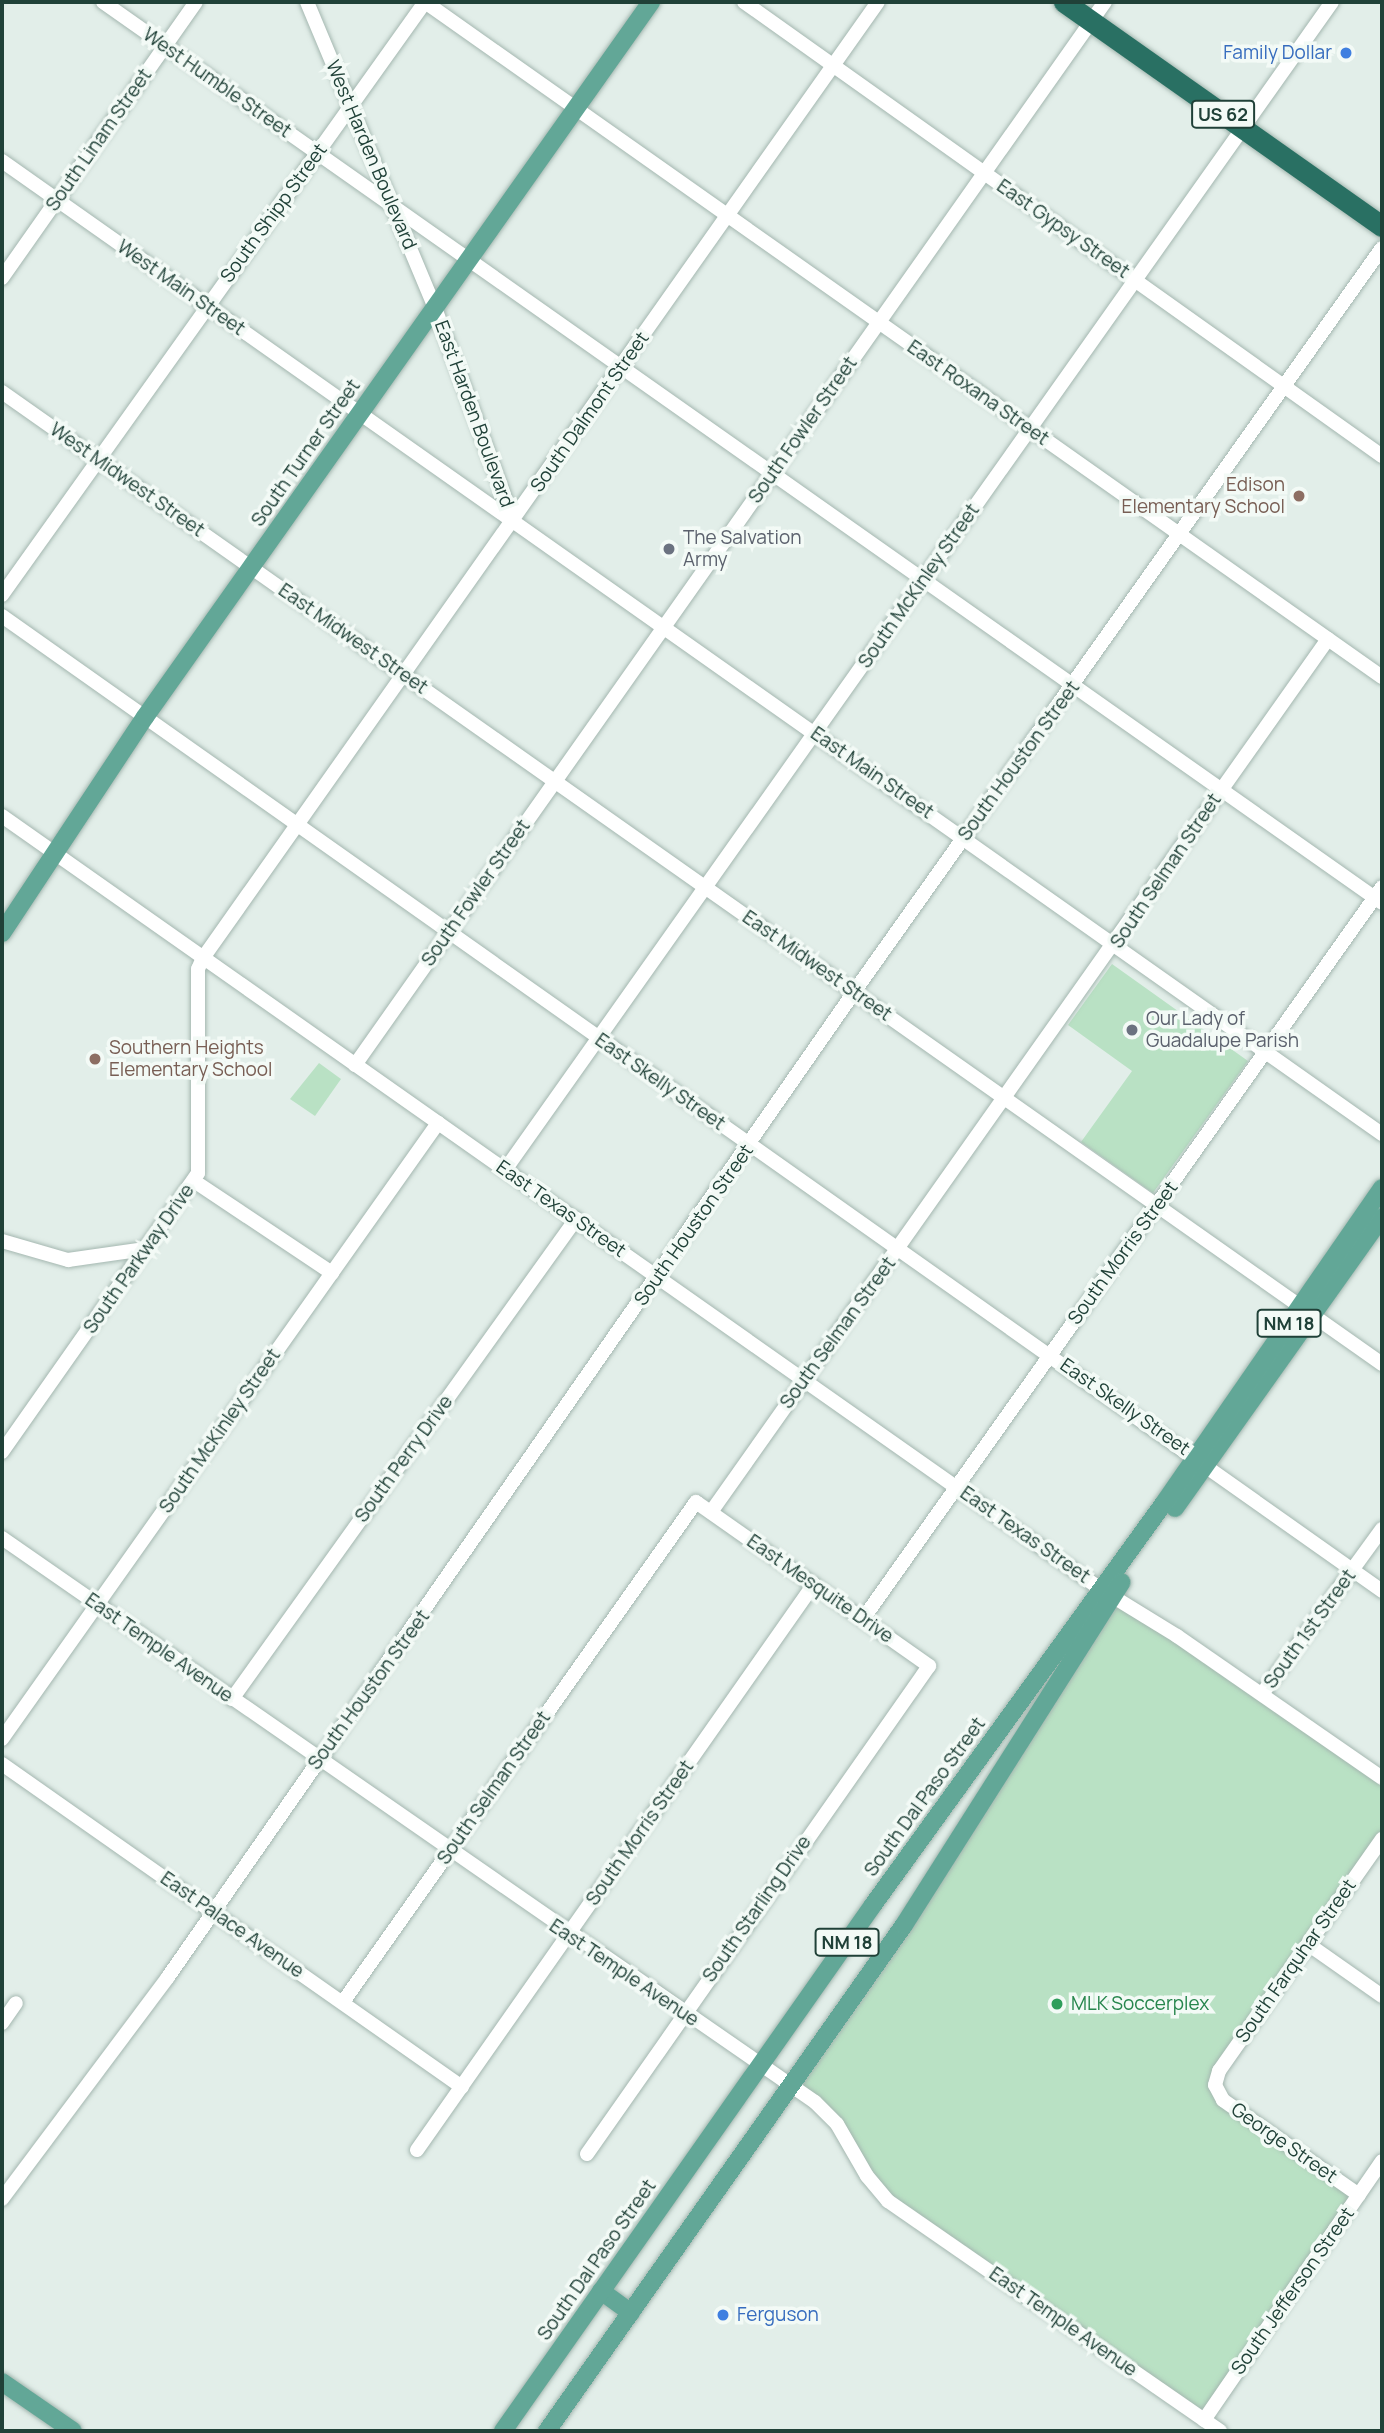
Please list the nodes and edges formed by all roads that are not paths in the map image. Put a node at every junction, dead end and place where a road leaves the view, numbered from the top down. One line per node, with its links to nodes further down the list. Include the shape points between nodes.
1 (103, 2): 12 (street, West Humble Street)
2 (197, 2): 12 (street, South Linam Street)
3 (307, 2): 14 (street, West Harden Boulevard)
4 (425, 2): 14 (street, South Shipp Street); 15 (street, East Roxana Street)
5 (651, 2): 15 (main road, South Turner Street)
6 (744, 2): 13 (street, East Gypsy Street)
7 (878, 2): 13 (street, South Dalmont Street)
8 (1064, 2): 11 (highway, US 62)
9 (1105, 2): 11 (street, South Fowler Street)
10 (1332, 2): 16 (street, South McKinley Street)
11 (1091, 21): 16 (highway, US 62); 19 (street, South Fowler Street)
12 (165, 46): 17 (street, West Humble Street); 20 (street, South Linam Street)
13 (833, 65): 19 (street, East Gypsy Street); 22 (street, South Dalmont Street)
14 (350, 107): 17 (street, South Shipp Street); 21 (street, West Harden Boulevard)
15 (575, 108): 22 (street, East Roxana Street); 25 (main road, South Turner Street)
16 (1243, 128): 23 (highway, US 62); 27 (street, South McKinley Street)
17 (318, 154): 21 (street, West Humble Street); 28 (street, South Shipp Street)
18 (2, 161): 20 (street, West Main Street)
19 (984, 173): 27 (street, East Gypsy Street); 30 (street, South Fowler Street)
20 (57, 200): 26 (street, South Linam Street); 28 (street, West Main Street)
21 (391, 206): 25 (street, West Humble Street); 29 (street, West Harden Boulevard)
22 (727, 216): 30 (street, East Roxana Street); 31 (street, South Dalmont Street)
23 (1382, 226)
24 (1382, 248): 32 (street, South Houston Street)
25 (469, 260): 29 (main road, South Turner Street); 31 (street, West Humble Street)
26 (2, 278)
27 (1135, 280): 32 (street, East Gypsy Street); 35 (street, South McKinley Street)
28 (206, 306): 34 (street, West Main Street); 37 (street, South Shipp Street)
29 (435, 309): 34 (main road, South Turner Street); 39 (street, East Harden Boulevard)
30 (879, 323): 35 (street, East Roxana Street); 38 (street, South Fowler Street)
31 (621, 368): 38 (street, West Humble Street); 39 (street, South Dalmont Street)
32 (1284, 386): 36 (street, East Gypsy Street); 40 (street, South Houston Street)
33 (2, 392): 37 (street, West Midwest Street)
34 (360, 414): 39 (street, East Main Street); 41 (main road, South Turner Street)
35 (1029, 429): 40 (street, East Roxana Street); 42 (street, South McKinley Street)
36 (1382, 456)
37 (99, 460): 41 (street, West Midwest Street); 43 (street, South Shipp Street)
38 (773, 474): 42 (street, West Humble Street); 45 (street, South Fowler Street)
39 (513, 520): 45 (street, East Main Street); 47 (street, South Dalmont Street)
40 (1179, 535): 46 (street, East Roxana Street); 49 (street, South Houston Street)
41 (251, 568): 47 (street, East Midwest Street); 50 (main road, South Turner Street)
42 (923, 580): 49 (street, West Humble Street); 51 (street, South McKinley Street)
43 (2, 595)
44 (2, 616): 50 (street, East Skelly Street)
45 (664, 626): 51 (street, East Main Street); 52 (street, South Fowler Street)
46 (1328, 639): 48 (street, East Roxana Street); 53 (street, South Selman Street)
47 (405, 676): 52 (street, East Midwest Street); 55 (street, South Dalmont Street)
48 (1382, 677)
49 (1073, 685): 53 (street, West Humble Street); 56 (street, South Houston Street)
50 (145, 717): 55 (street, East Skelly Street); 57 (main road, South Turner Street)
51 (814, 733): 56 (street, East Main Street); 58 (street, South McKinley Street)
52 (555, 781): 58 (street, East Midwest Street); 61 (street, South Fowler Street)
53 (1221, 789): 59 (street, West Humble Street); 62 (street, South Selman Street)
54 (2, 816): 57 (street, East Texas Street)
55 (296, 825): 61 (street, East Skelly Street); 63 (street, South Dalmont Street)
56 (964, 838): 62 (street, East Main Street); 64 (street, South Houston Street)
57 (54, 851): 60 (main road, South Turner Street); 63 (street, East Texas Street)
58 (706, 888): 64 (street, East Midwest Street); 65 (street, South McKinley Street)
59 (1380, 896): 66 (street, South Morris Street)
60 (2, 933)
61 (448, 933): 65 (street, East Skelly Street); 67 (street, South Fowler Street)
62 (1115, 945): 66 (street, East Main Street); 68 (street, South Selman Street)
63 (203, 958): 67 (street, East Texas Street); 73 (street, South Parkway Drive, via 198,969 199,1167)
64 (854, 992): 68 (street, East Midwest Street); 71 (street, South Houston Street)
65 (598, 1039): 71 (street, East Skelly Street); 72 (street, South McKinley Street)
66 (1266, 1052): 70 (street, East Main Street); 75 (street, South Morris Street)
67 (355, 1065): 69 (street, East Texas Street)
68 (1005, 1099): 75 (street, East Midwest Street); 80 (street, South Selman Street)
69 (438, 1123): 72 (street, East Texas Street); 81 (street, South McKinley Street)
70 (1382, 1134)
71 (749, 1145): 80 (street, East Skelly Street); 82 (street, South Houston Street)
72 (505, 1170): 77 (street, East Texas Street)
73 (194, 1181): 79 (street, South Parkway Drive); 81 (street)
74 (1382, 1188): 83 (main road, South Dal Paso Street / NM 18)
75 (1158, 1206): 83 (street, East Midwest Street); 84 (street, South Morris Street)
76 (1382, 1217): 83 (main road, South Dal Paso Street / NM 18)
77 (576, 1219): 82 (street, East Texas Street); 101 (street, South Perry Drive)
78 (2, 1241): 79 (street, via 68,1260)
79 (145, 1249): 87 (street, South Parkway Drive)
80 (898, 1250): 84 (street, East Skelly Street); 86 (street, South Selman Street)
81 (332, 1273): 97 (street, South McKinley Street)
82 (658, 1277): 86 (street, East Texas Street); 103 (street, South Houston Street)
83 (1307, 1310): 85 (street, East Midwest Street); 88 (main road, South Dal Paso Street / NM 18)
84 (1051, 1354): 88 (street, East Skelly Street); 89 (street, South Morris Street)
85 (1382, 1364)
86 (804, 1380): 89 (street, East Texas Street); 90 (street, South Selman Street)
87 (2, 1452)
88 (1201, 1461): 93 (street, East Skelly Street); 96 (main road, South Dal Paso Street / NM 18)
89 (957, 1488): 96 (street, East Texas Street); 98 (street, South Morris Street)
90 (711, 1512): 94 (street, East Mesquite Drive); 107 (street, South Selman Street, via 696,1502)
91 (1382, 1529): 93 (street, South 1st Street)
92 (2, 1538): 97 (street, East Temple Avenue)
93 (1353, 1570): 95 (street, East Skelly Street); 100 (street, South 1st Street)
94 (814, 1584): 98 (street, East Mesquite Drive); 109 (street, South Morris Street)
95 (1382, 1591)
96 (1107, 1593): 100 (street, East Texas Street); 116 (main road, South Dal Paso Street / NM 18); 117 (main road, South Dal Paso Street / NM 18, via 904,1925)
97 (98, 1605): 101 (street, East Temple Avenue); 102 (street, South McKinley Street)
98 (863, 1619): 99 (street, East Mesquite Drive)
99 (929, 1666): 114 (street, South Starling Drive)
100 (1262, 1695): 105 (street, East Texas Street)
101 (232, 1699): 103 (street, East Temple Avenue)
102 (2, 1739)
103 (318, 1760): 107 (street, East Temple Avenue); 108 (street, South Houston Street)
104 (2, 1764): 108 (street, East Palace Avenue)
105 (1382, 1778)
106 (1382, 1839): 110 (street, South Farquhar Street)
107 (449, 1852): 109 (street, East Temple Avenue); 112 (street, South Selman Street)
108 (214, 1913): 112 (street, East Palace Avenue); 124 (street, South Houston Street)
109 (568, 1935): 114 (street, East Temple Avenue); 119 (street, South Morris Street)
110 (1308, 1944): 111 (street); 118 (street, South Farquhar Street, via 1219,2071)
111 (1382, 1996)
112 (343, 2002): 119 (street, East Palace Avenue)
113 (16, 2003): 115 (street)
114 (684, 2014): 116 (street, East Temple Avenue); 121 (street, South Starling Drive)
115 (2, 2024)
116 (760, 2066): 117 (street, East Temple Avenue); 125 (main road, South Dal Paso Street / NM 18)
117 (790, 2085): 126 (main road, South Dal Paso Street / NM 18); 128 (street, East Temple Avenue, via 837,2124 867,2176 894,2206)
118 (1215, 2085): 123 (street, George Street, via 1223,2100)
119 (462, 2087): 120 (street, South Morris Street)
120 (417, 2150)
121 (587, 2154)
122 (1382, 2161): 123 (street, South Jefferson Street)
123 (1359, 2195): 128 (street, South Jefferson Street)
124 (2, 2199)
125 (601, 2291): 126 (main road); 130 (main road, South Dal Paso Street / NM 18)
126 (631, 2313): 131 (main road, South Dal Paso Street / NM 18)
127 (2, 2382): 129 (main road)
128 (1204, 2420): 132 (street, East Temple Avenue)
129 (73, 2431)
130 (503, 2431)
131 (547, 2431)
132 (1220, 2431)

